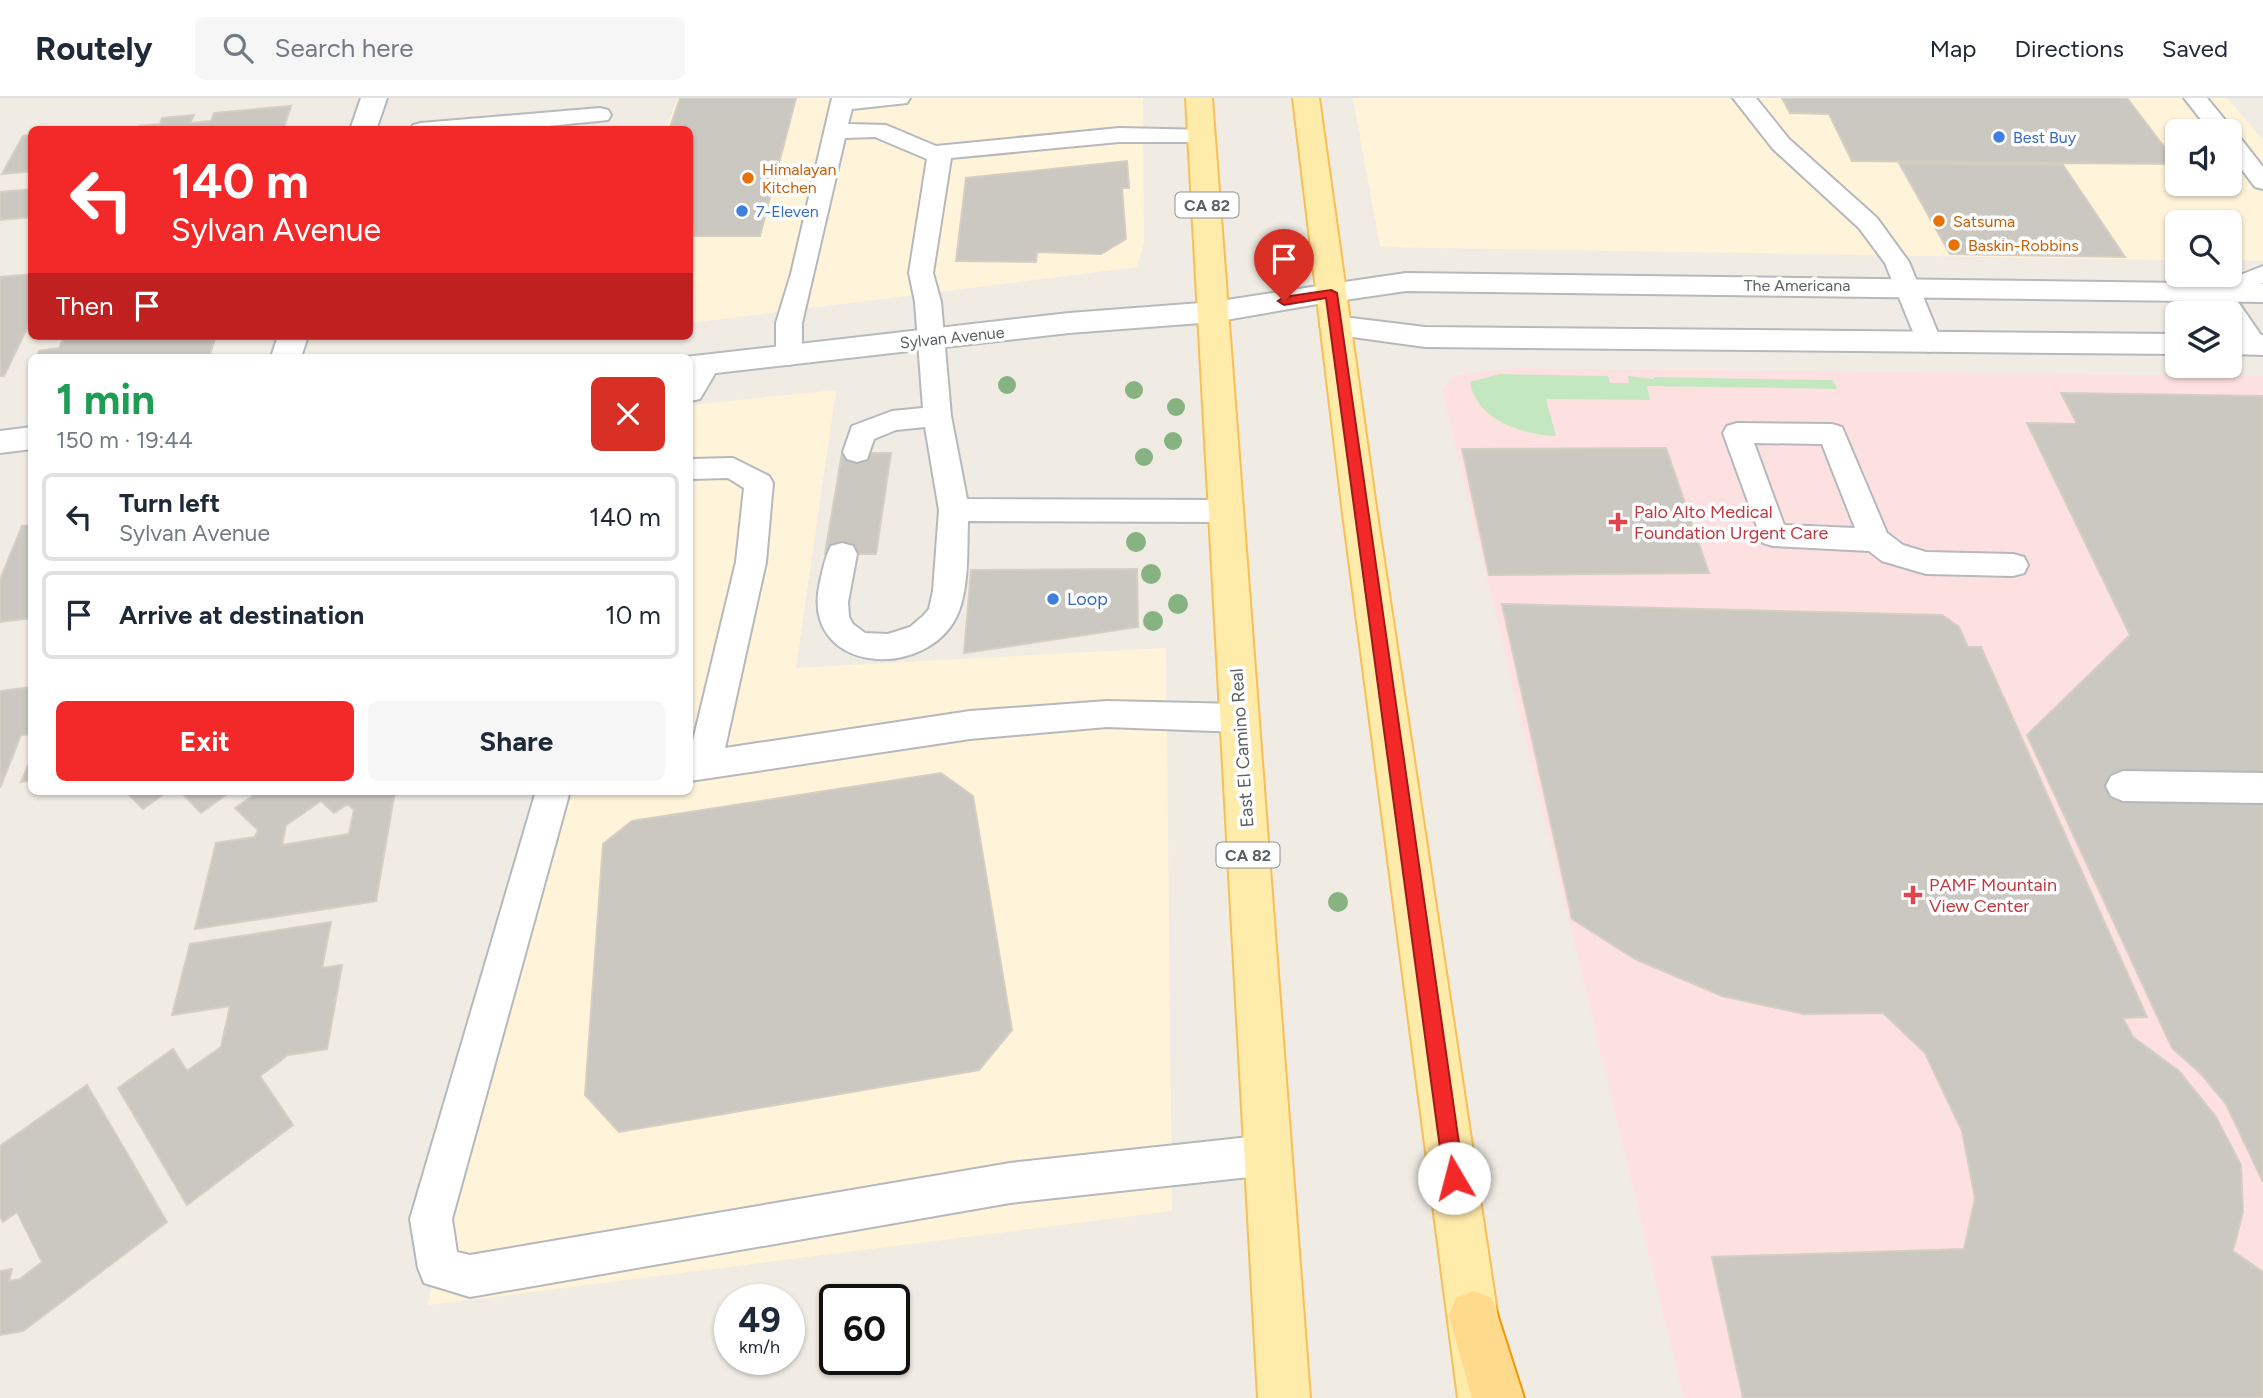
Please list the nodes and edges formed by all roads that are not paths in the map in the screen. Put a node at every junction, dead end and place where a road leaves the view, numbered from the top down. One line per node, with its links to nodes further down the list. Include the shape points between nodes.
1 (374, 98): 10 (street)
2 (899, 98): 7 (lane)
3 (1199, 98): 13 (main road, East El Camino Real / CA 82)
4 (1306, 98): 21 (main road)
5 (1744, 98): 18 (lane, via 1781,144 1868,223 1897,262)
6 (2195, 98): 9 (lane)
7 (842, 101): 12 (lane)
8 (600, 115): 11 (lane)
9 (2212, 119)
10 (364, 126)
11 (469, 126)
12 (836, 131): 15 (lane, via 878,130); 27 (lane, via 789,323)
13 (1202, 135): 15 (lane, via 1119,135 940,152); 22 (main road, East El Camino Real / CA 82)
14 (2242, 155): 16 (lane)
15 (940, 156): 23 (lane, via 921,273)
16 (2263, 182)
17 (2263, 274): 19 (lane)
18 (1907, 287): 19 (street, The Americana); 21 (street, The Americana, via 1406,282); 24 (lane)
19 (2219, 293): 20 (street, The Americana); 26 (lane)
20 (2263, 293)
21 (1333, 310): 22 (street, Sylvan Avenue); 24 (street, via 1425,337); 46 (main road)
22 (1214, 312): 23 (street, Sylvan Avenue); 36 (main road, East El Camino Real / CA 82)
23 (931, 339): 27 (street, Sylvan Avenue); 30 (lane)
24 (1929, 343): 25 (street)
25 (2165, 344)
26 (2249, 345)
27 (789, 356): 28 (street, Sylvan Avenue)
28 (698, 366): 29 (lane)
29 (693, 383)
30 (937, 416): 33 (lane, via 874,426 862,433); 35 (lane)
31 (28, 438): 32 (street)
32 (0, 442)
33 (857, 453)
34 (693, 469): 41 (lane, via 733,468 759,483 751,562)
35 (954, 510): 36 (lane); 38 (lane, via 944,611 934,627 916,639 891,648 870,647 842,633 832,603)
36 (1226, 510): 40 (main road, East El Camino Real / CA 82)
37 (1875, 540): 37 (lane, via 1773,535 1737,433 1832,434); 39 (lane, via 1893,553 1926,564)
38 (842, 554)
39 (2013, 565)
40 (1240, 718): 41 (lane, via 1107,714 984,724); 45 (main road, East El Camino Real / CA 82)
41 (697, 766)
42 (2123, 786): 43 (lane)
43 (2263, 788)
44 (552, 795): 45 (lane, via 431,1219 439,1268 470,1276 1010,1183)
45 (1268, 1155): 47 (main road, East El Camino Real / CA 82)
46 (1474, 1316): 48 (main road); 49 (highway)
47 (1284, 1398)
48 (1484, 1398)
49 (1497, 1398)

